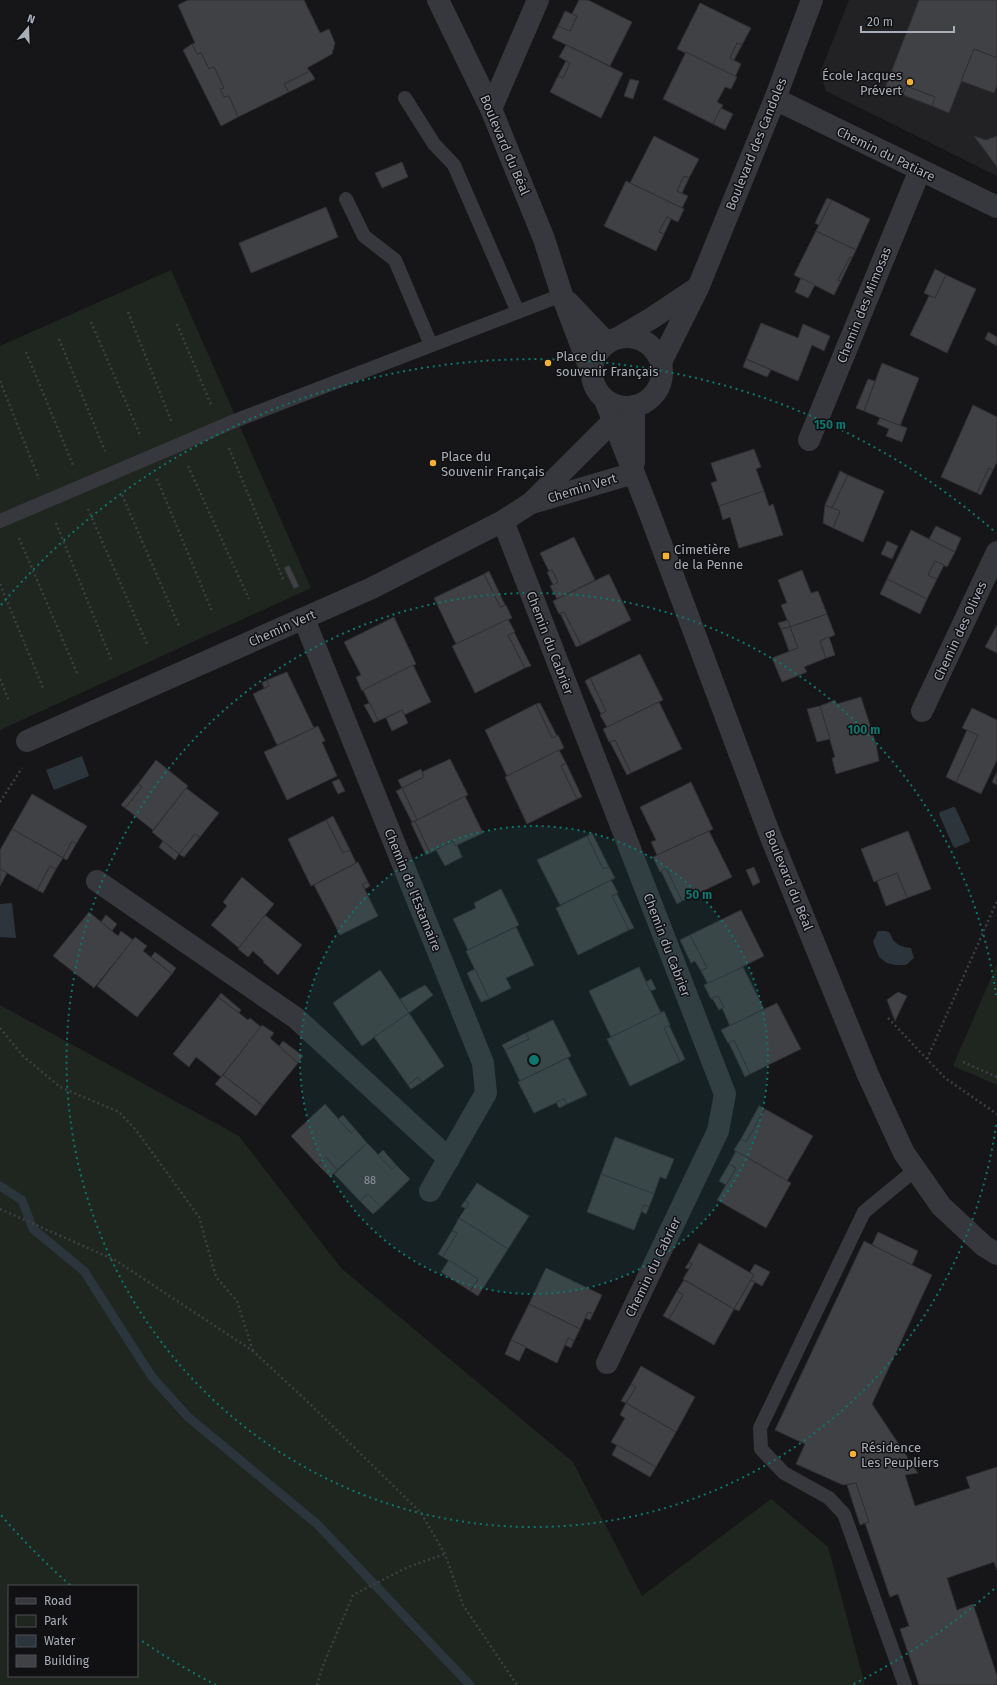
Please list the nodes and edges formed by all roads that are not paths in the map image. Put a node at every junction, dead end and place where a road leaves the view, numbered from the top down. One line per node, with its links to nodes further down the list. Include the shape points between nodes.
1 (438, 0): 6 (street, Boulevard du Béal)
2 (538, 0): 6 (street)
3 (812, 0): 5 (street, Boulevard des Candoles)
4 (405, 98): 12 (lane, via 434,144 454,165)
5 (775, 99): 7 (street, Chemin du Patiare); 10 (street, Boulevard des Candoles)
6 (491, 109): 11 (street, Boulevard du Béal, via 544,239)
7 (920, 170): 9 (street, Chemin du Patiare); 20 (street, Chemin des Mimosas)
8 (346, 199): 14 (lane, via 364,236 395,260)
9 (997, 207)
10 (698, 288): 13 (street); 15 (street, Boulevard des Candoles)
11 (562, 295): 12 (lane); 13 (street, Boulevard du Béal); 16 (street, Boulevard du Béal)
12 (518, 312): 14 (lane)
13 (613, 340): 15 (street, via 629,337 648,344); 16 (street, via 596,357)
14 (431, 345): 23 (lane, via 220,428)
15 (660, 362): 18 (street, via 662,372 657,390 643,404)
16 (592, 374): 17 (street, via 594,384)
17 (605, 400): 18 (street, via 614,405); 19 (street, Boulevard du Béal)
18 (634, 406): 21 (street, Boulevard du Béal)
19 (613, 421): 21 (street, Boulevard du Béal); 22 (street, Chemin Vert)
20 (809, 440)
21 (634, 473): 22 (street, Chemin Vert); 31 (street, Boulevard du Béal, via 773,842 868,1075 904,1153)
22 (531, 503): 24 (street, Chemin Vert)
23 (5, 519)
24 (503, 521): 26 (street, Chemin Vert, via 372,588); 34 (street, Chemin du Cabrier, via 725,1094 718,1131)
25 (997, 552): 27 (street, Chemin des Olives)
26 (304, 618): 28 (street, Chemin Vert); 30 (street, Chemin de l'Estamaire, via 483,1063 486,1094)
27 (922, 711)
28 (28, 741)
29 (96, 881): 30 (street, via 296,1018)
30 (449, 1159): 32 (street, Chemin de l'Estamaire)
31 (915, 1170): 33 (street, Boulevard du Béal, via 941,1206 984,1246); 35 (lane, via 864,1212 760,1428 761,1449 784,1473 829,1498 844,1514)
32 (430, 1191)
33 (997, 1254)
34 (607, 1363)
35 (904, 1685)

